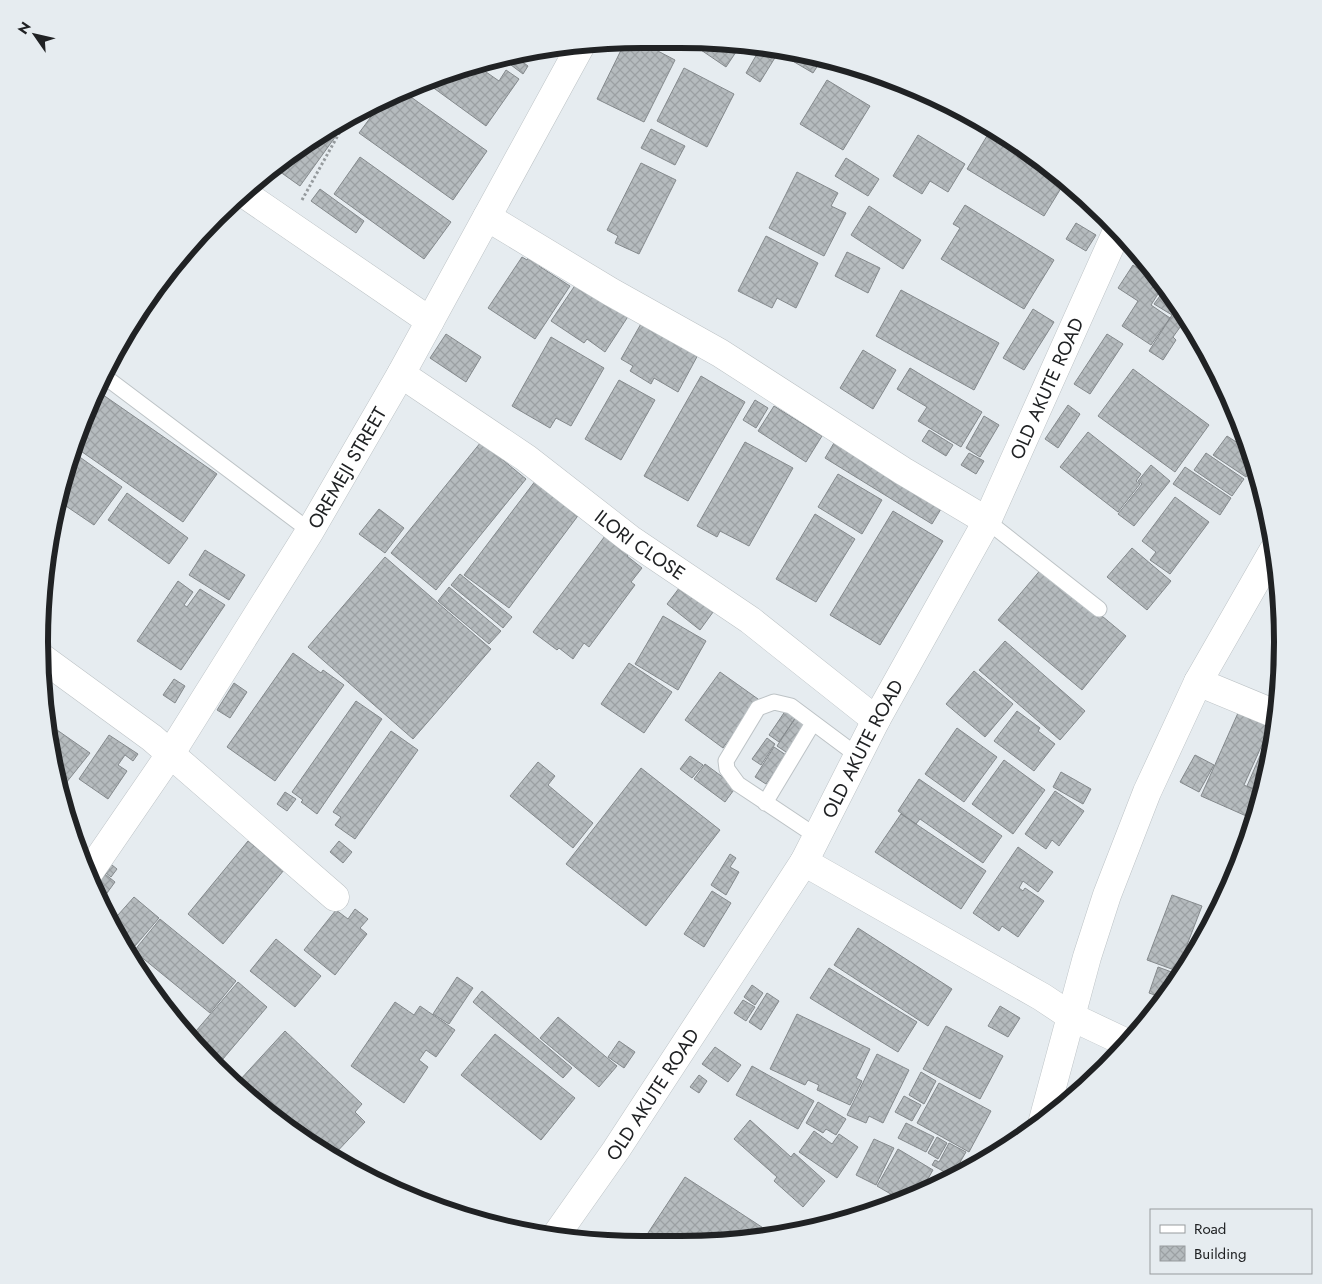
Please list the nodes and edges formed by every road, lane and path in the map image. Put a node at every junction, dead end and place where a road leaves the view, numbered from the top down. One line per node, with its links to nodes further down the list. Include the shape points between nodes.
1 (577, 52): 4 (street, OREMEJI STREET)
2 (339, 131): 5 (path)
3 (248, 197): 5 (street)
4 (487, 217): 7 (street, OREMEJI STREET); 10 (street, via 720,353)
5 (289, 225): 7 (street)
6 (1114, 237): 10 (street, OLD AKUTE ROAD)
7 (430, 321): 8 (street, OREMEJI STREET)
8 (401, 374): 11 (street, OREMEJI STREET); 17 (street, ILORI CLOSE, via 526,458 630,539 750,620)
9 (109, 380): 11 (lane)
10 (987, 521): 13 (lane); 17 (street, OLD AKUTE ROAD)
11 (310, 531): 19 (street, OREMEJI STREET)
12 (1268, 561): 15 (street)
13 (1099, 609)
14 (49, 662): 19 (street)
15 (1198, 682): 16 (street); 26 (street, via 1147,792 1107,895)
16 (1270, 712)
17 (876, 720): 20 (street, OLD AKUTE ROAD)
18 (813, 723): 20 (lane); 21 (lane); 21 (lane, via 790,706 774,702 758,708 726,761 727,769 738,784)
19 (171, 754): 24 (street, OREMEJI STREET); 25 (street)
20 (858, 756): 22 (street, OLD AKUTE ROAD)
21 (765, 803): 22 (lane)
22 (816, 836): 23 (street, OLD AKUTE ROAD)
23 (804, 862): 26 (street); 29 (street, OLD AKUTE ROAD, via 616,1150)
24 (92, 868)
25 (335, 897)
26 (1072, 1017): 27 (street); 28 (street)
27 (1121, 1040)
28 (1046, 1111)
29 (559, 1230)

